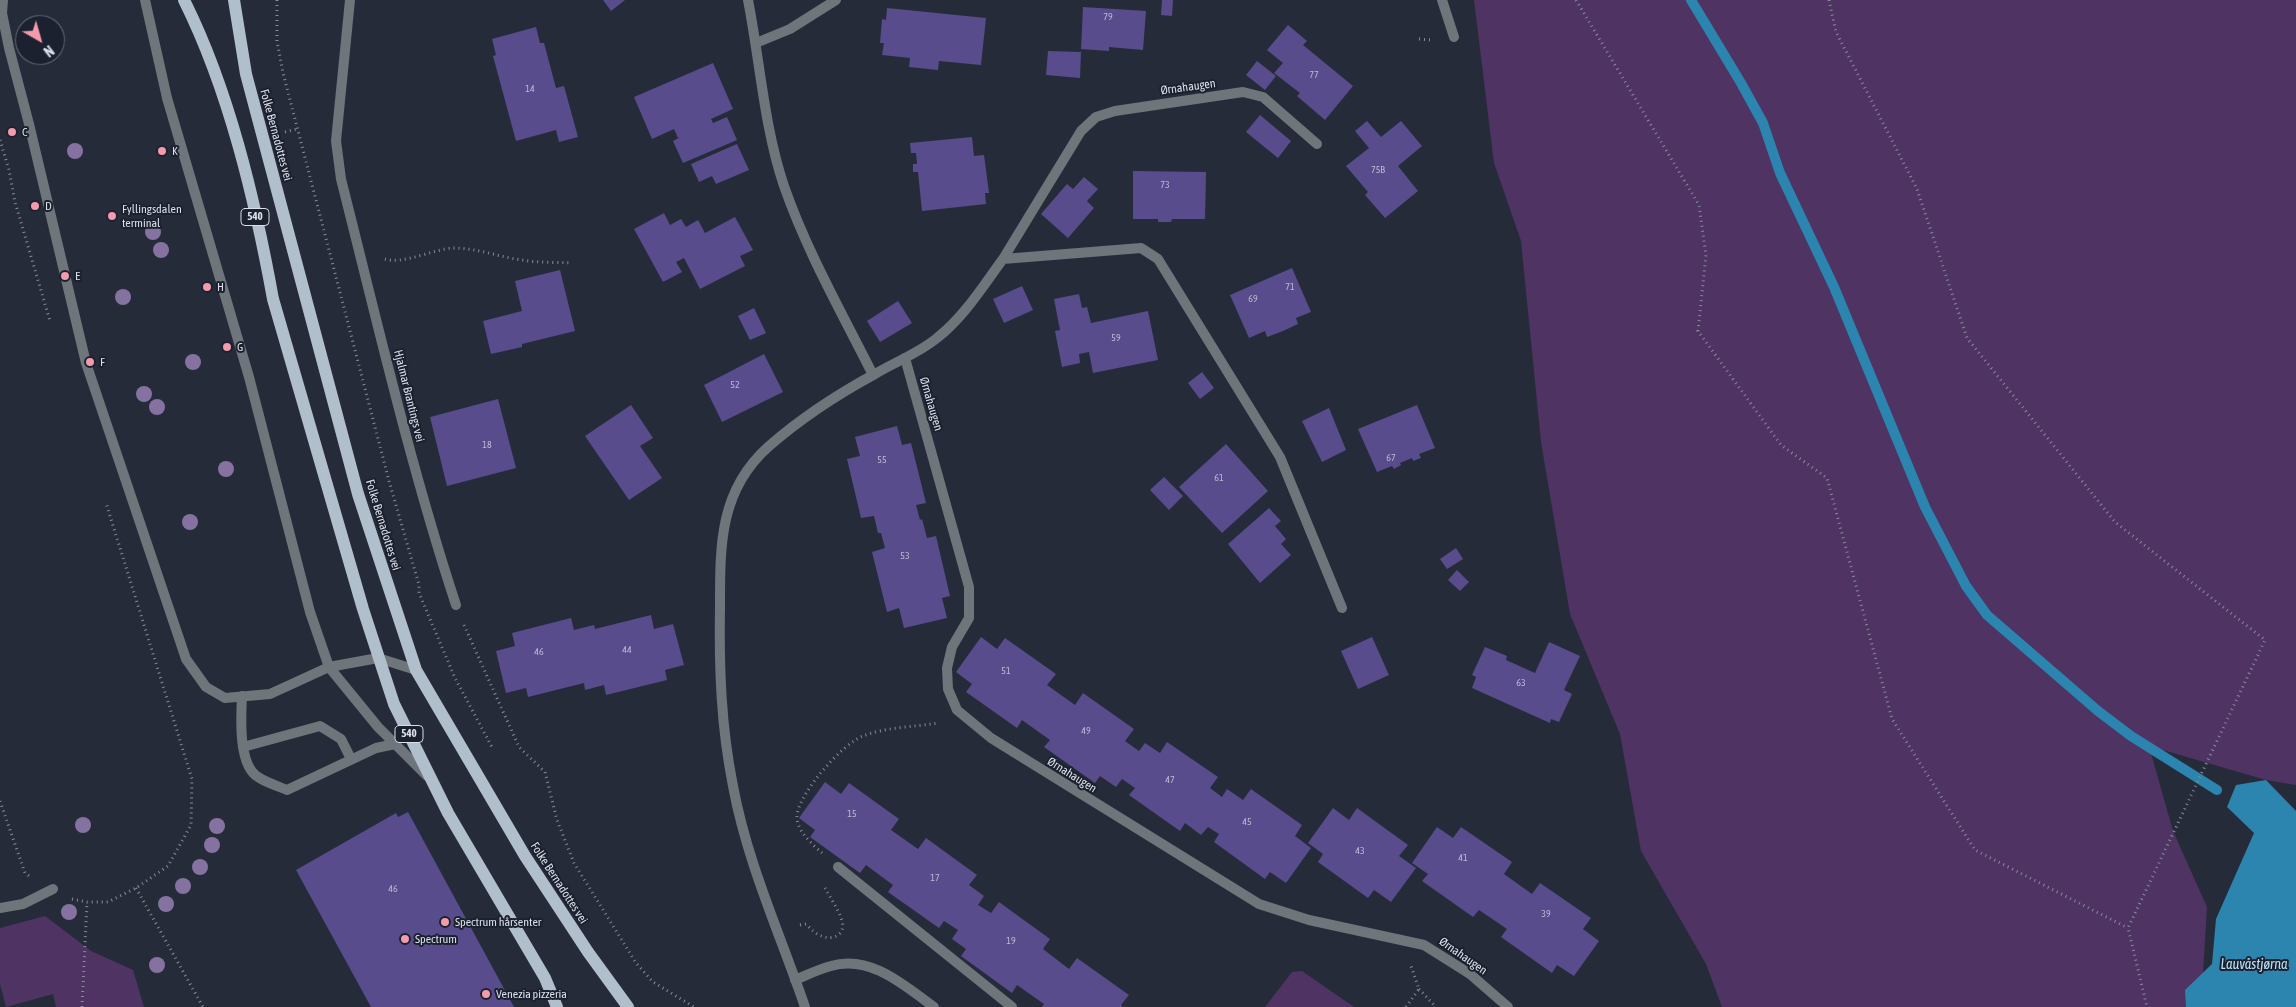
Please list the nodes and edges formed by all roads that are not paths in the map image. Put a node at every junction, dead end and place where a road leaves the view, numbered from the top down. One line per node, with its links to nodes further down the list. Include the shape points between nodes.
1 (3, 0): 20 (street, via 2,13 9,48 86,363 186,659 206,687 225,698)
2 (146, 0): 18 (street, via 167,98 249,376 310,612)
3 (184, 0): 17 (main road, 540, via 222,90 265,255 273,299)
4 (234, 0): 19 (main road, Folke Bernadottes vei / 540, via 248,83 358,494)
5 (350, 0): 15 (street, Hjalmar Brantings vei, via 336,141 341,179 416,473)
6 (748, 0): 10 (street)
7 (836, 0): 10 (street, via 790,29)
8 (1442, 0): 9 (street)
9 (1454, 37)
10 (756, 43): 14 (street, via 769,126 784,185 816,263)
11 (1317, 144): 12 (street, Ørnahaugen, via 1263,97 1244,92 1115,111 1096,118 1081,132)
12 (1002, 259): 13 (street, Ørnahaugen, via 971,304 937,338); 16 (street, via 1141,248 1158,259 1280,457)
13 (905, 358): 14 (street, Ørnahaugen); 34 (street, Ørnahaugen, via 969,587 969,618 952,647 947,668 948,689 957,710 991,738 1259,904 1309,920 1424,945 1470,974)
14 (873, 375): 28 (street, Ørnahaugen, via 796,424 767,448 744,473 729,503 722,536 720,684 733,788 755,867)
15 (456, 605)
16 (1342, 608)
17 (378, 658): 18 (street); 19 (street); 24 (main road, 540, via 394,704)
18 (329, 667): 20 (street, via 270,694); 21 (street)
19 (416, 670): 30 (main road, Folke Bernadottes vei / 540, via 525,856)
20 (242, 696): 22 (street, via 240,733)
21 (395, 744): 23 (street); 24 (street)
22 (243, 747): 23 (street, via 320,726 341,739); 23 (street, via 256,777 287,790)
23 (351, 759)
24 (431, 780): 29 (main road, 540, via 545,978)
25 (838, 867): 33 (street)
26 (53, 889): 27 (street, via 23,904)
27 (0, 908)
28 (795, 980): 31 (street, Ørnahaugen); 32 (street, via 832,965 856,964 885,972)
29 (557, 1007)
30 (628, 1007)
31 (805, 1007)
32 (934, 1007)
33 (1012, 1007)
34 (1508, 1007)

